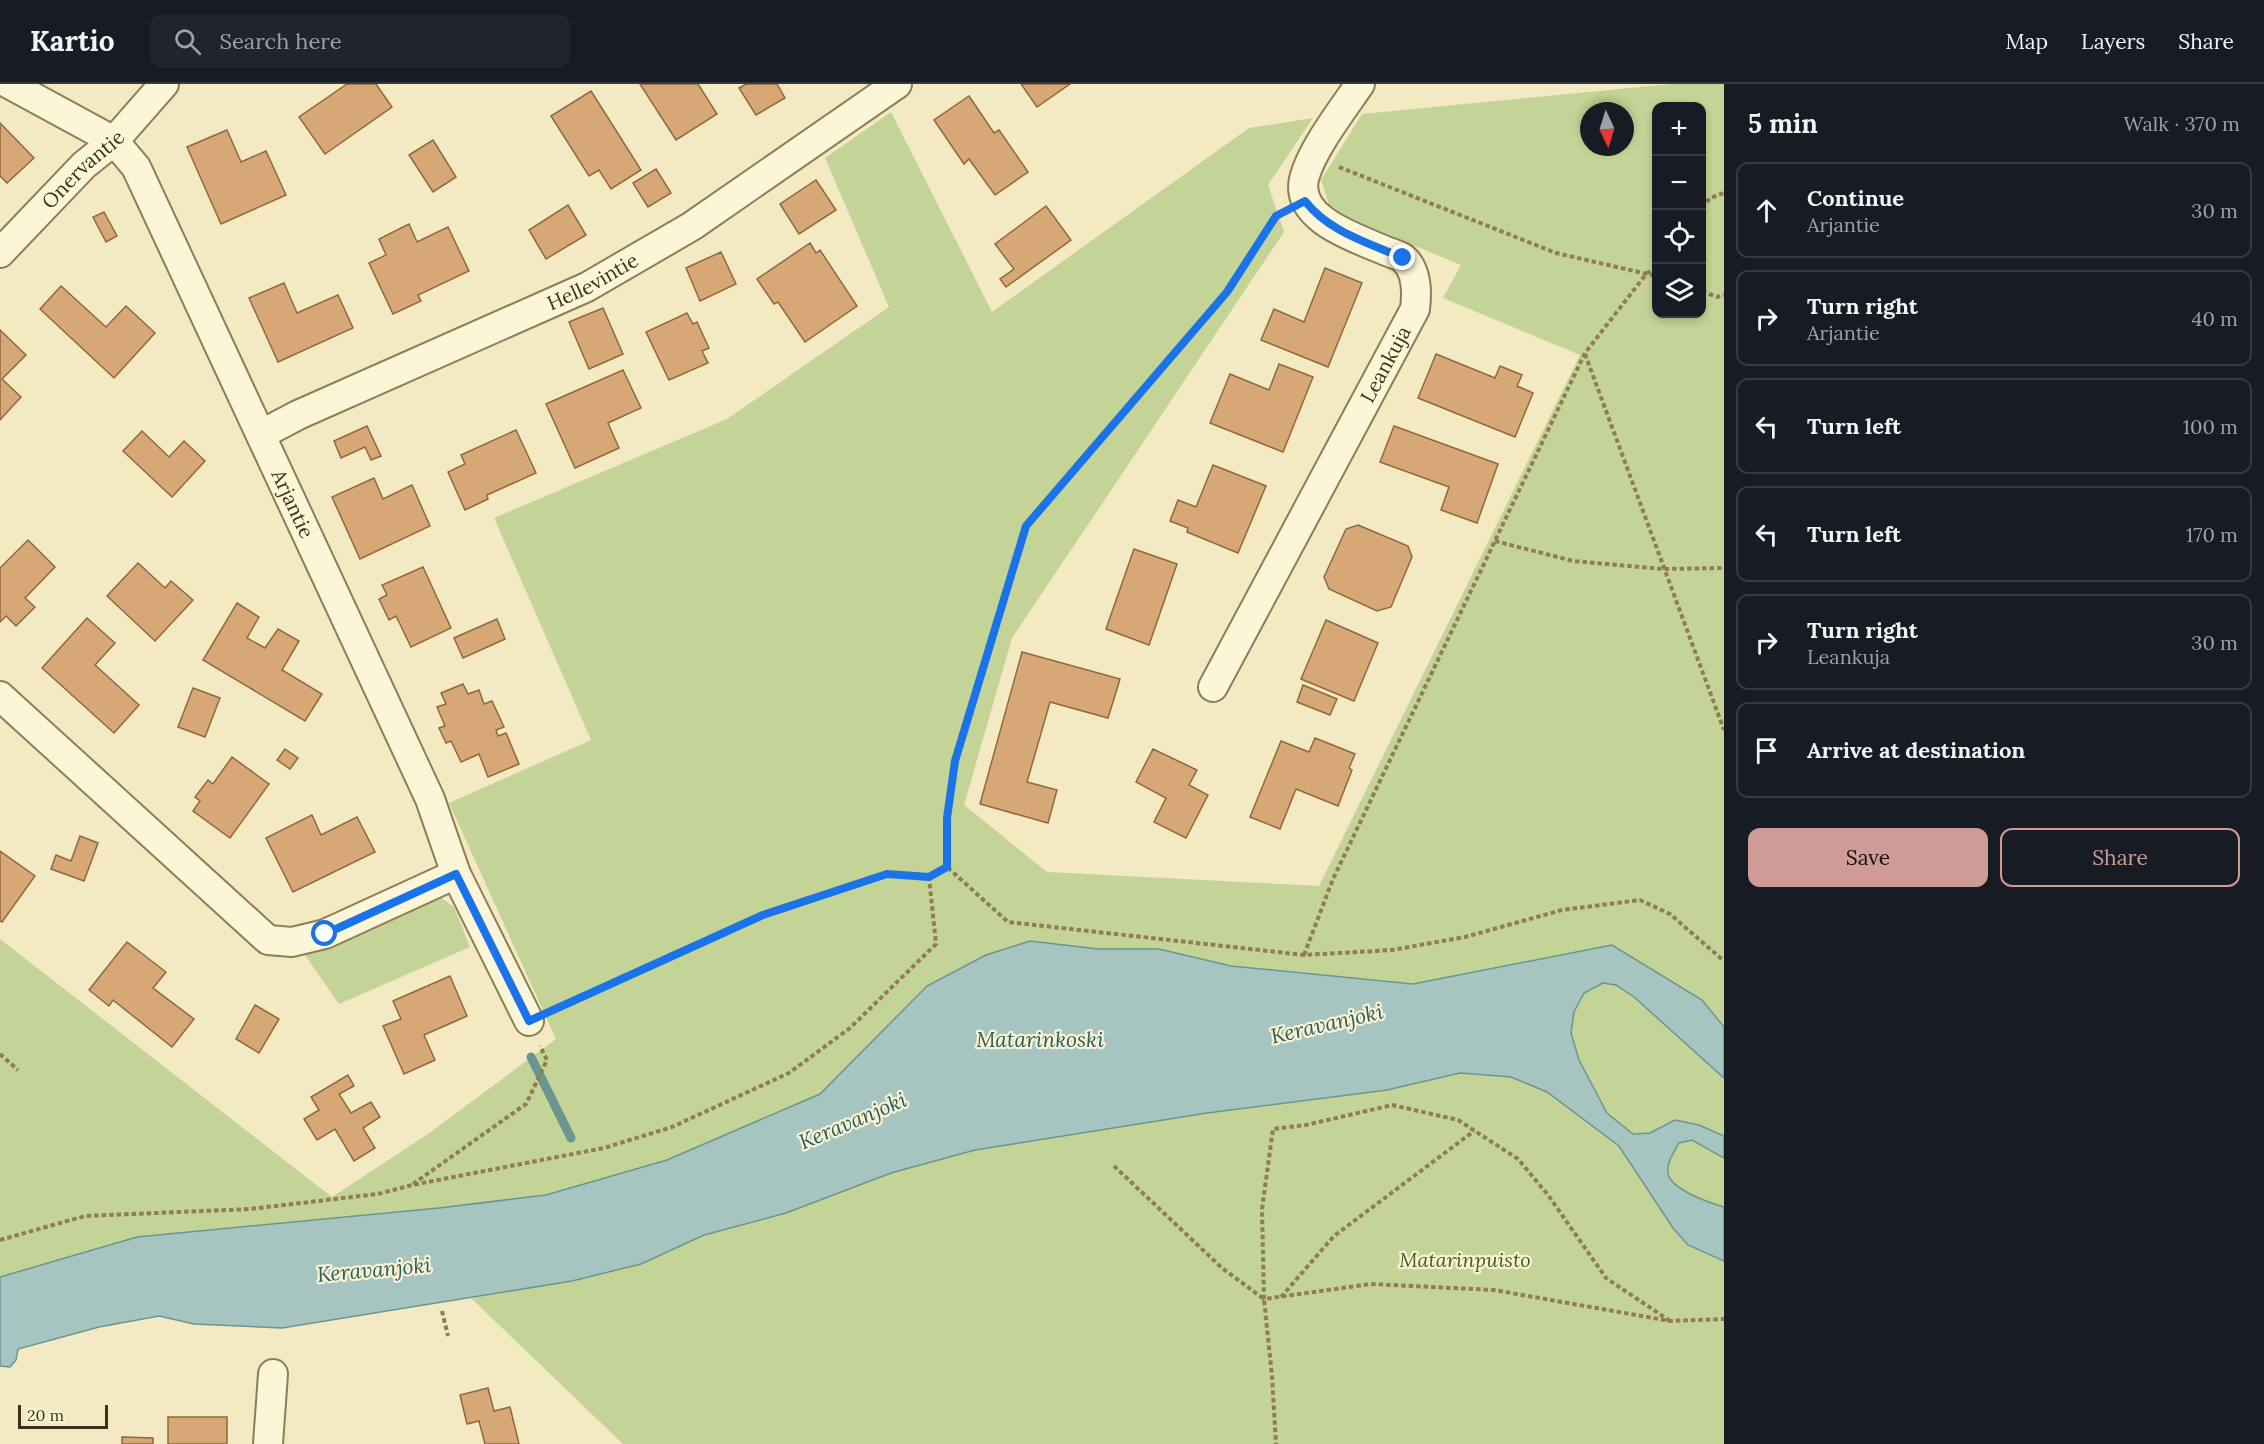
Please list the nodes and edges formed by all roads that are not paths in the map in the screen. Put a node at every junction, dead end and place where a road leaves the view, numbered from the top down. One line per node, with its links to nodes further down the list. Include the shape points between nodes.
1 (9, 84): 5 (street)
2 (164, 84): 5 (street, Onervantie)
3 (897, 84): 7 (street, Hellevintie, via 692,226 587,287)
4 (1359, 84): 8 (street, Leankuja, via 1313,157 1304,180 1305,201 1329,225 1403,258 1418,289 1416,309)
5 (114, 141): 6 (street, Onervantie, via 84,165); 7 (street, Arjantie, via 136,167)
6 (0, 253)
7 (262, 434): 10 (street, Arjantie, via 430,799)
8 (1213, 687)
9 (0, 696): 10 (street, via 268,939 292,942 325,934)
10 (456, 874): 11 (street, Arjantie)
11 (529, 1021)
12 (273, 1374): 13 (street)
13 (268, 1444)

